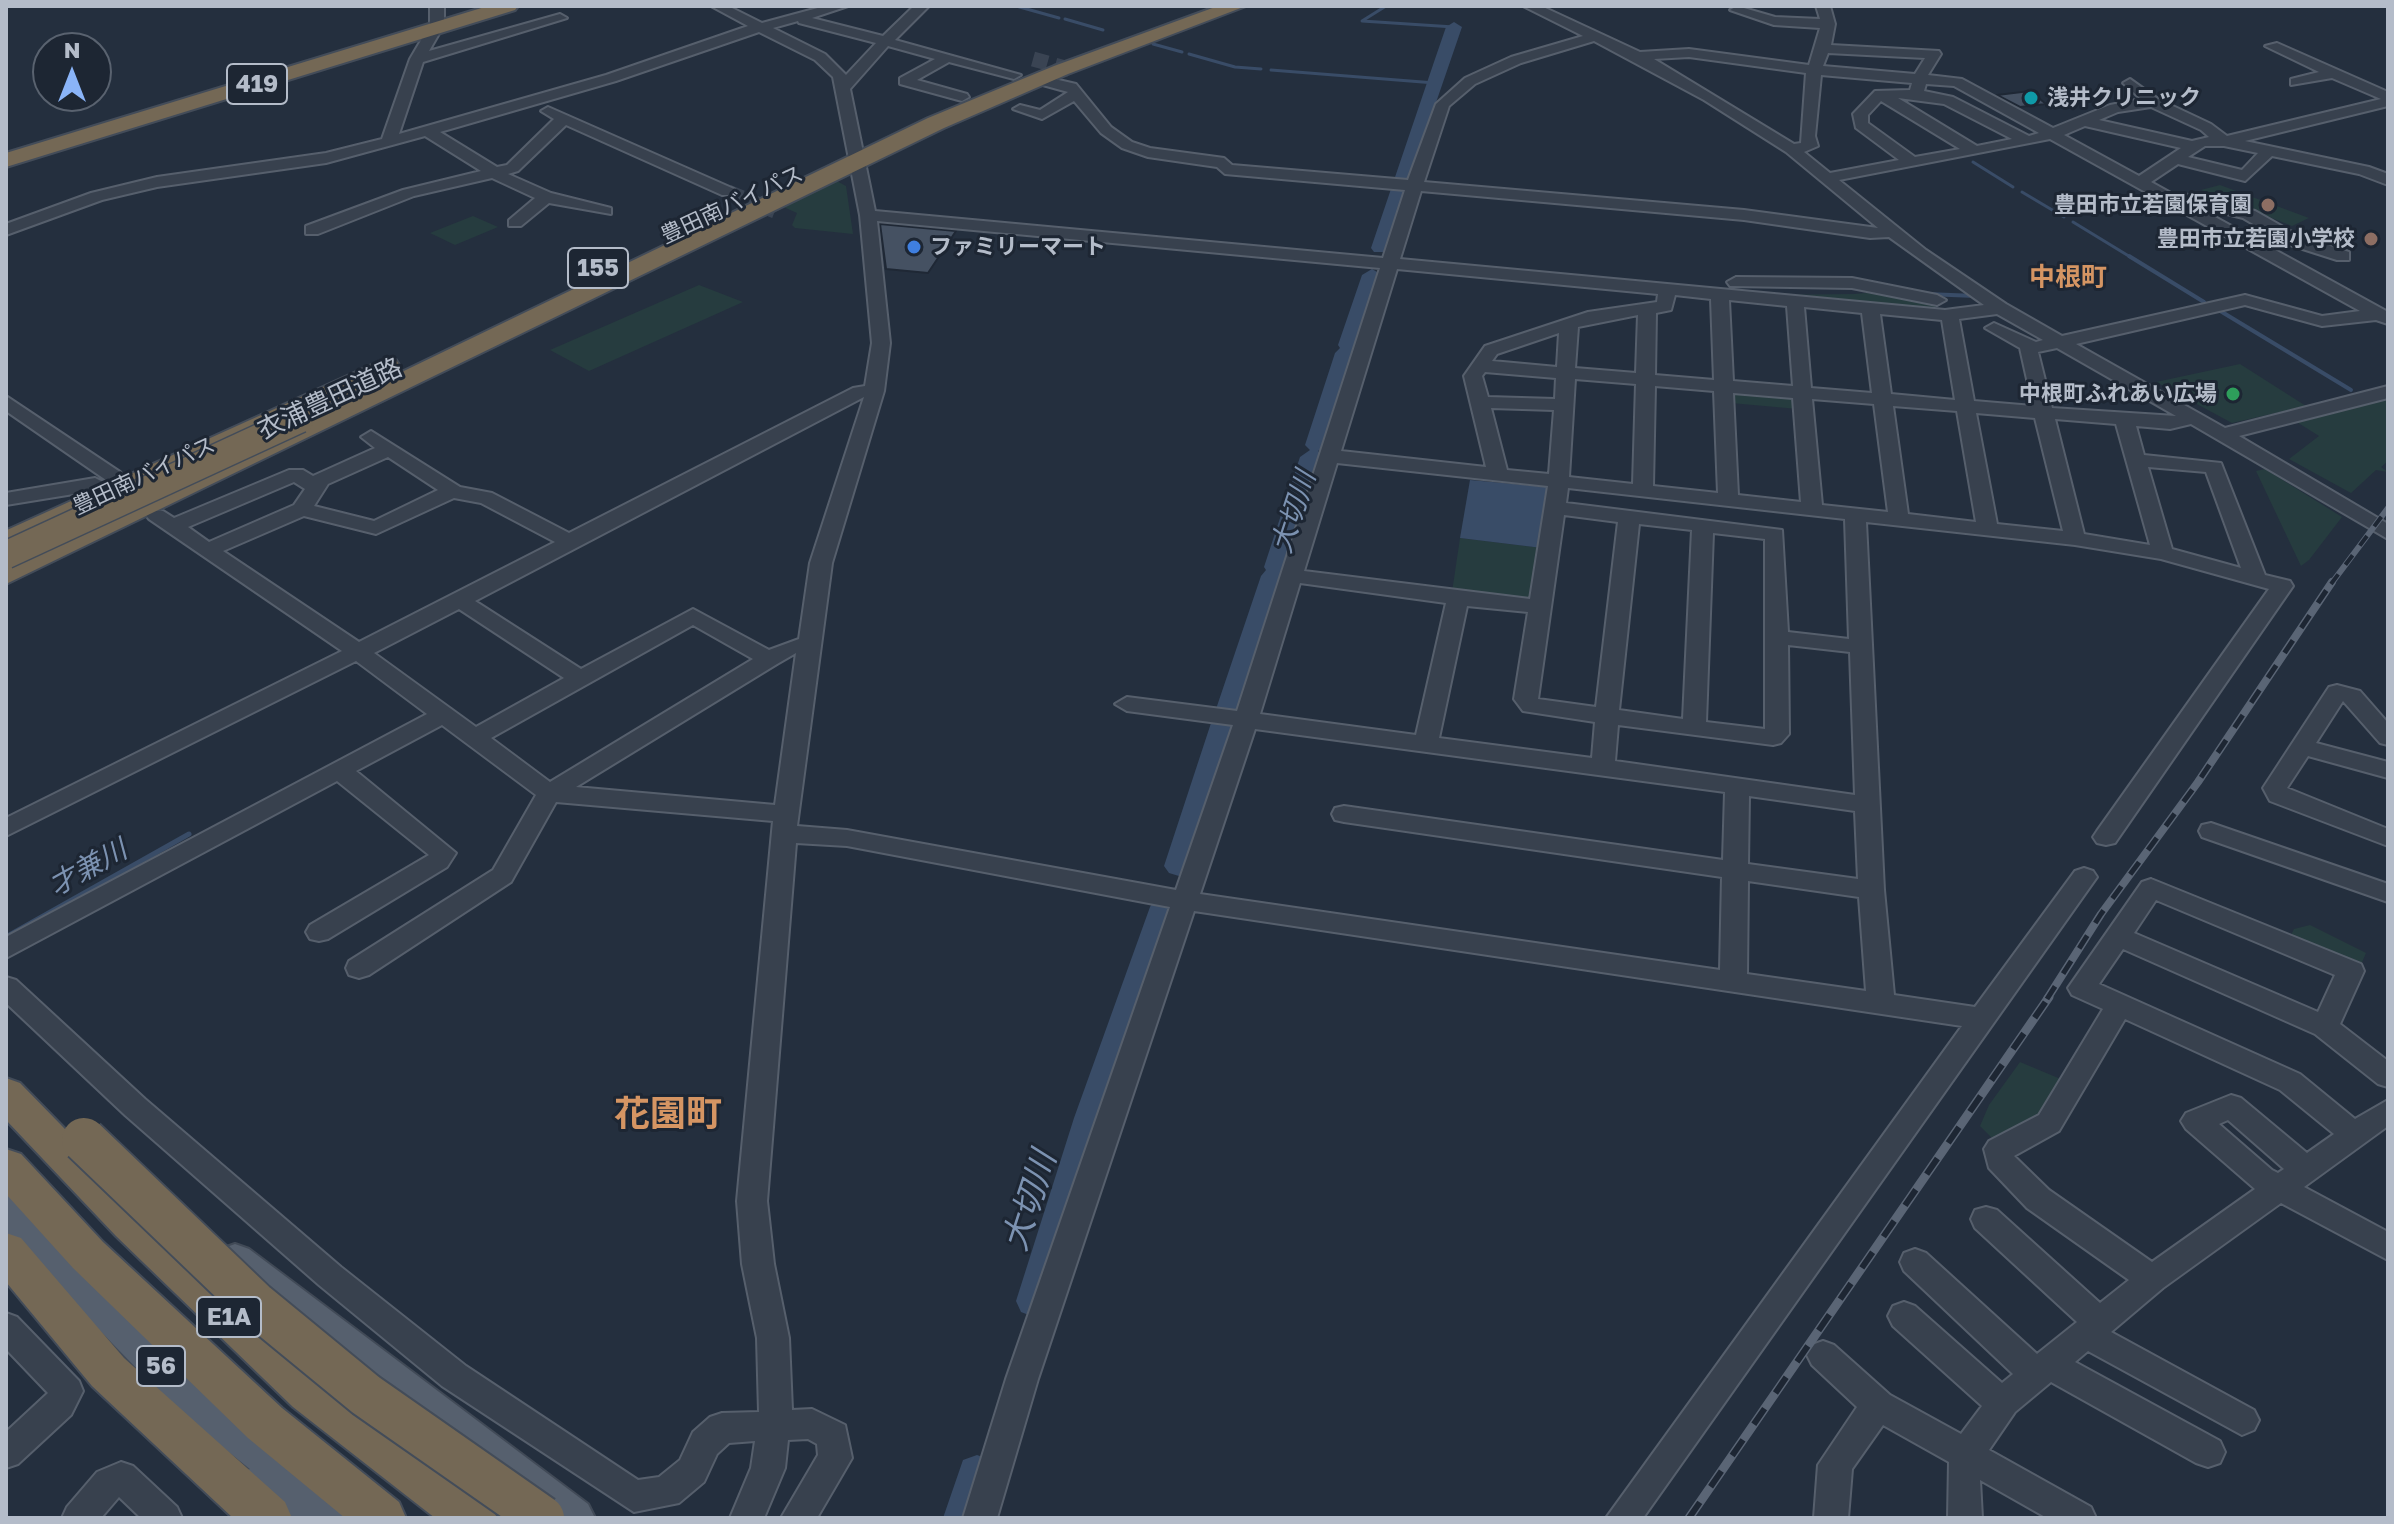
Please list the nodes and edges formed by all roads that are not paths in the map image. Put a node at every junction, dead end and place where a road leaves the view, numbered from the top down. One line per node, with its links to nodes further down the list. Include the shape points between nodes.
1 (437, 6): 15 (street, via 439,20)
2 (508, 6): 15 (highway, 419)
3 (718, 6): 14 (street)
4 (841, 6): 14 (street)
5 (922, 6): 17 (street)
6 (1203, 6): 25 (highway, 豊田南バイパス / 155)
7 (1236, 6): 27 (highway)
8 (1530, 6): 16 (street)
9 (1823, 6): 13 (street)
10 (1737, 10): 13 (street, via 1774,21)
11 (560, 18): 21 (street)
12 (804, 20): 17 (street)
13 (1828, 24): 19 (street)
14 (758, 26): 30 (street, via 827,62); 36 (street)
15 (433, 30): 21 (street); 52 (highway, 419)
16 (1596, 36): 20 (street); 58 (street, via 1516,60 1470,81 1443,104)
17 (885, 41): 22 (street); 30 (street)
18 (2272, 46): 24 (street)
19 (1823, 49): 23 (street); 26 (street, via 1934,54)
20 (1638, 56): 23 (street, via 1689,53); 47 (street)
21 (417, 59): 45 (street)
22 (945, 59): 25 (street); 34 (street, via 905,81)
23 (1814, 70): 26 (street); 47 (street, via 1810,146)
24 (2334, 73): 28 (street); 35 (street)
25 (1014, 75): 34 (highway, 豊田南バイパス / 155)
26 (1920, 77): 33 (street); 42 (street, via 1957,82)
27 (1037, 79): 31 (street); 50 (highway, via 946,111)
28 (2296, 82)
29 (2130, 83): 37 (street)
30 (844, 87): 50 (street)
31 (1078, 92): 38 (street, via 1042,115); 58 (street, via 1106,130 1138,149 1224,163 1225,169)
32 (1880, 94): 33 (street); 49 (street); 53 (street, via 1860,114 1861,125)
33 (1916, 94): 43 (street, via 1948,100)
34 (962, 97): 50 (highway, 豊田南バイパス / 155)
35 (2388, 100): 44 (street)
36 (533, 101): 39 (street); 41 (street)
37 (2153, 102): 40 (street, via 2115,108); 44 (street)
38 (1020, 109)
39 (563, 119): 54 (street, via 512,168); 59 (street)
40 (2085, 121): 42 (street); 46 (street)
41 (427, 131): 45 (street); 54 (street)
42 (2052, 134): 43 (street); 57 (street)
43 (2027, 141): 49 (street)
44 (2224, 141): 46 (street); 48 (street)
45 (389, 142): 65 (street, via 298,163 157,182 97,196)
46 (2192, 146): 51 (street)
47 (1791, 149): 55 (street)
48 (2269, 150): 51 (street, via 2245,176); 56 (street)
49 (1975, 151): 53 (street)
50 (857, 154): 63 (street); 70 (highway, 豊田南バイパス / 155); 77 (highway, 豊田南バイパス / 155)
51 (2173, 158): 57 (street)
52 (6, 160)
53 (1912, 162): 55 (street)
54 (492, 173): 60 (street); 66 (street, via 409,193)
55 (1827, 178): 67 (street)
56 (2388, 180)
57 (2140, 182): 61 (street)
58 (1414, 186): 67 (street); 69 (street)
59 (728, 192)
60 (546, 197): 62 (street); 64 (street)
61 (2174, 201): 68 (street, via 2195,200 2249,214 2293,240); 79 (street)
62 (605, 211)
63 (868, 215): 69 (street); 88 (street, via 881,343)
64 (515, 223)
65 (6, 230)
66 (312, 230)
67 (1891, 232): 76 (street)
68 (2343, 256)
69 (1390, 265): 71 (street); 101 (street)
70 (564, 284): 97 (highway, 衣浦豊田道路, via 514,314); 105 (highway, 豊田南バイパス / 155)
71 (1660, 291): 72 (street); 75 (street, via 1741,282 1852,283); 78 (street, via 1665,306)
72 (1720, 295): 73 (street); 87 (street)
73 (1795, 301): 74 (street); 89 (street)
74 (1870, 308): 75 (street); 91 (street)
75 (1945, 308): 76 (street); 94 (street)
76 (2000, 308): 82 (street)
77 (548, 309): 97 (highway, 衣浦豊田道路); 126 (highway, 豊田南バイパス / 155)
78 (1647, 310): 80 (street); 86 (street)
79 (2383, 316): 82 (street, via 2322,321 2245,300)
80 (1569, 324): 84 (street, via 1491,350); 85 (street)
81 (1994, 328): 83 (street)
82 (2059, 342): 83 (street); 98 (street)
83 (2033, 347): 96 (street, via 2028,349)
84 (1480, 366): 85 (street); 92 (street, via 1473,376)
85 (1567, 374): 86 (street); 93 (street)
86 (1646, 379): 87 (street); 108 (street)
87 (1724, 386): 89 (street); 110 (street)
88 (875, 391): 122 (street, via 860,392); 133 (street, via 821,563)
89 (1802, 392): 91 (street); 113 (street)
90 (2388, 392): 100 (street)
91 (1884, 398): 94 (street); 116 (street)
92 (1479, 402): 93 (street); 103 (street)
93 (1565, 405): 104 (street)
94 (1963, 405): 96 (street); 118 (street)
95 (7, 406): 105 (street)
96 (2041, 411): 99 (street); 120 (street)
97 (297, 418): 124 (highway, 衣浦豊田道路, bridge)
98 (2193, 418): 99 (street, via 2170,423); 100 (street)
99 (2124, 419): 102 (street)
100 (2223, 434): 119 (street)
101 (1331, 456): 103 (street); 127 (street)
102 (2136, 460): 125 (street); 128 (street, via 2214,467)
103 (1498, 474): 104 (street)
104 (1559, 482): 108 (street); 111 (street)
105 (111, 484): 109 (street); 121 (highway, 豊田南バイパス / 155)
106 (316, 487): 107 (street, via 380,444); 112 (street); 123 (street, via 296,474 165,520)
107 (453, 491): 112 (street, via 376,528); 122 (street, via 485,497)
108 (1643, 491): 110 (street)
109 (6, 499)
110 (1728, 501): 113 (street)
111 (1556, 508): 115 (street); 131 (street)
112 (302, 509): 123 (street)
113 (1812, 510): 114 (street)
114 (1855, 516): 116 (street); 134 (street)
115 (1629, 518): 117 (street); 140 (street)
116 (1899, 521): 118 (street)
117 (1703, 526): 132 (street, via 1775,534); 142 (street)
118 (1988, 531): 120 (street)
119 (2388, 533)
120 (2075, 539): 125 (street)
121 (6, 541)
122 (569, 541): 130 (street)
123 (210, 549): 135 (street)
124 (6, 552)
125 (2163, 553): 128 (street)
126 (6, 575)
127 (1293, 576): 129 (street); 141 (street)
128 (2256, 579): 157 (street, via 2282,586)
129 (1458, 598): 131 (street); 145 (street)
130 (459, 600): 135 (street); 137 (street)
131 (1540, 607): 140 (street, via 1526,699 1531,706)
132 (1777, 637): 134 (street); 142 (street, via 1777,734 1773,738)
133 (809, 645): 136 (street, via 791,647); 154 (street)
134 (1862, 647): 152 (street)
135 (357, 651): 139 (street); 155 (street)
136 (769, 659): 137 (street, via 693,616); 151 (street)
137 (580, 678): 143 (street)
138 (1127, 704): 141 (street)
139 (442, 715): 143 (street); 149 (street)
140 (1607, 716): 142 (street); 147 (street)
141 (1246, 721): 145 (street); 163 (street)
142 (1694, 727)
143 (474, 738): 151 (street)
144 (2388, 738): 146 (street, via 2352,696 2337,692)
145 (1426, 744): 147 (street)
146 (2304, 747): 148 (street); 158 (street, via 2275,792)
147 (1603, 767): 150 (street)
148 (2388, 770)
149 (340, 771): 164 (street, via 443,853 438,861); 166 (street)
150 (1737, 787): 152 (street); 159 (street)
151 (549, 793): 154 (street); 167 (street, via 502,876)
152 (1868, 805): 161 (street)
153 (1344, 814): 159 (street)
154 (786, 824): 163 (street); 199 (street, via 752,1201 773,1338)
155 (6, 828)
156 (2211, 831): 162 (street)
157 (2106, 837)
158 (2388, 838)
159 (1736, 871): 161 (street); 168 (street)
160 (2084, 877): 172 (street)
161 (1871, 890): 170 (street)
162 (2388, 893)
163 (1186, 901): 168 (street); 214 (street, via 1022,1379)
164 (319, 932)
165 (2117, 936): 171 (street, via 2082,988); 173 (street); 173 (street, via 2151,888 2351,971)
166 (6, 949)
167 (359, 968)
168 (1733, 982): 170 (street)
169 (6, 987): 199 (street, via 330,1276 454,1376 612,1484 634,1496 667,1492 692,1471 705,1443 722,1428)
170 (1881, 1004): 172 (street)
171 (2119, 1005): 179 (street, via 2290,1082); 190 (street, via 2049,1123 1999,1149 1999,1160 2038,1199)
172 (1980, 1018): 215 (street)
173 (2325, 1027): 175 (street)
174 (6, 1065): 180 (highway)
175 (2388, 1076)
176 (6, 1079): 180 (main road)
177 (6, 1094): 208 (highway, E1A, via 131,1224 309,1393)
178 (2388, 1111): 179 (street)
179 (2355, 1135): 182 (street)
180 (74, 1139): 209 (main road, via 301,1363); 210 (highway, bridge, via 254,1303 366,1395); 211 (main road)
181 (6, 1166): 207 (highway, E1A, via 88,1255 265,1423)
182 (2306, 1170): 183 (street); 183 (street, via 2231,1106 2196,1121)
183 (2278, 1189): 187 (street); 190 (street)
184 (6, 1209): 203 (main road, 56, via 196,1401)
185 (1986, 1219): 193 (street)
186 (6, 1234): 203 (main road, via 69,1308)
187 (2388, 1247)
188 (6, 1251): 206 (highway, via 108,1372)
189 (1915, 1262): 195 (street)
190 (2152, 1279): 193 (street)
191 (1904, 1316): 196 (street)
192 (6, 1327): 201 (street, via 67,1391 59,1405)
193 (2092, 1328): 195 (street); 198 (street)
194 (1823, 1355): 197 (street)
195 (2042, 1369): 196 (street); 200 (street)
196 (2003, 1402): 202 (street)
197 (1878, 1405): 202 (street); 216 (street, via 1835,1465)
198 (2242, 1420)
199 (775, 1425): 212 (street, via 768,1468); 213 (street, via 812,1424 833,1436 835,1458)
200 (2208, 1452)
201 (6, 1453)
202 (1967, 1454): 217 (street); 218 (street)
203 (323, 1514)
204 (79, 1518): 205 (street, via 109,1483 121,1477)
205 (165, 1518)
206 (268, 1518)
207 (382, 1518)
208 (473, 1518)
209 (517, 1518)
210 (542, 1518)
211 (573, 1518)
212 (747, 1518)
213 (798, 1518)
214 (980, 1518)
215 (1623, 1518)
216 (1831, 1518)
217 (1965, 1518)
218 (2079, 1518)

